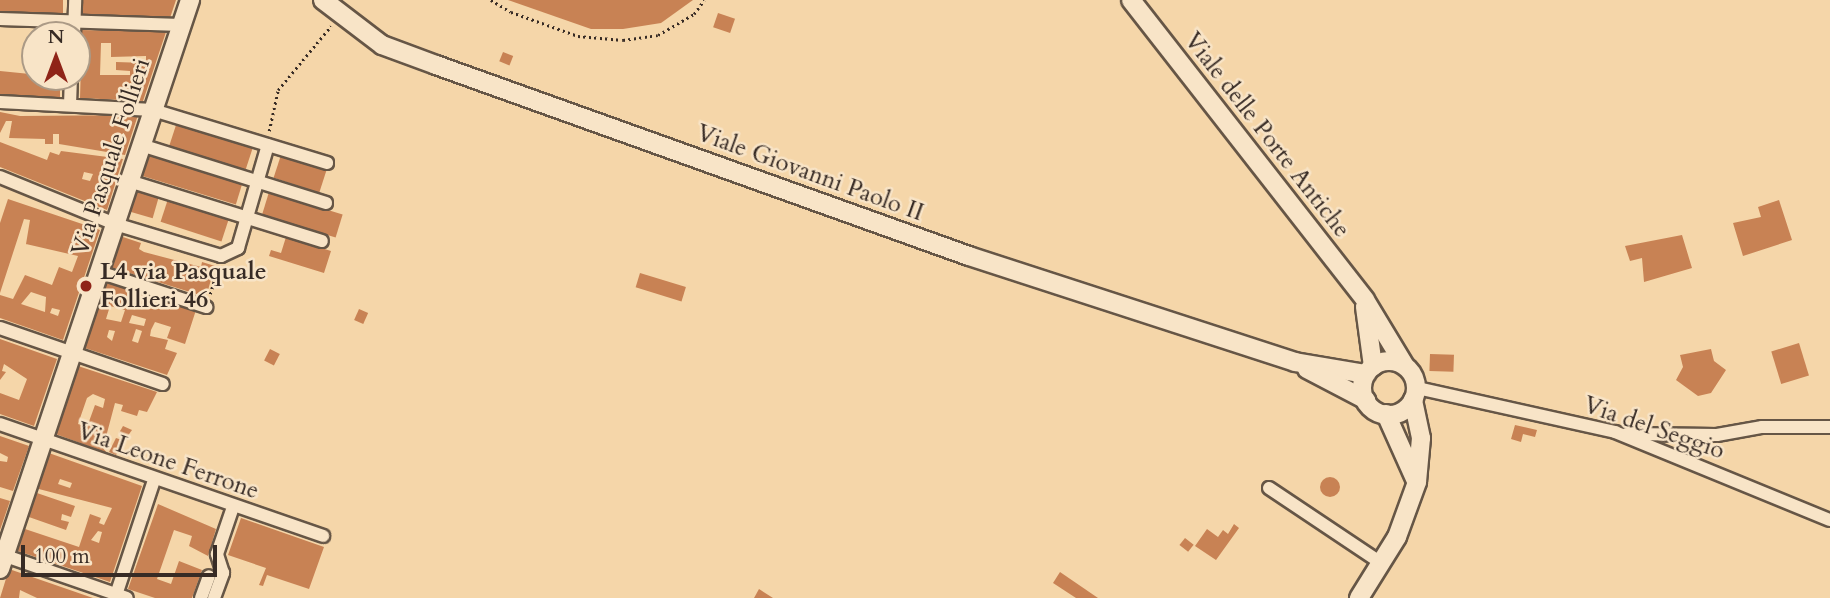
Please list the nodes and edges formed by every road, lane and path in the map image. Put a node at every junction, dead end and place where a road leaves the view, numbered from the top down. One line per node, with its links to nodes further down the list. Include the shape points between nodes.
1 (75, 0): 9 (street)
2 (190, 0): 11 (main road, Via Pasquale Follieri)
3 (323, 0): 7 (main road, Viale Giovanni Paolo II)
4 (491, 0): 5 (path, via 578,36 623,40 658,35 694,14)
5 (704, 0)
6 (1131, 0): 28 (main road, Viale delle Porte Antiche)
7 (341, 17): 17 (path, via 278,89); 32 (main road, Viale Giovanni Paolo II, via 382,45 436,65 969,256)
8 (0, 19): 9 (street)
9 (74, 21)
10 (91, 22): 11 (street)
11 (181, 25): 15 (main road, Via Pasquale Follieri)
12 (70, 91): 14 (street)
13 (0, 102): 14 (street)
14 (70, 105): 15 (street)
15 (153, 110): 16 (main road, Via Pasquale Follieri); 17 (street)
16 (141, 145): 19 (main road, Via Pasquale Follieri); 21 (street)
17 (268, 145): 18 (street); 21 (street)
18 (327, 163)
19 (129, 181): 23 (street); 24 (main road, Via Pasquale Follieri)
20 (1, 182): 24 (street)
21 (257, 182): 22 (street); 23 (street)
22 (326, 202)
23 (247, 219): 25 (street); 26 (street, via 238,248)
24 (115, 224): 26 (street); 27 (main road, Via Pasquale Follieri)
25 (322, 241)
26 (220, 256): 29 (path)
27 (99, 272): 29 (street); 31 (main road, Via Pasquale Follieri)
28 (1364, 300): 33 (main road, Viale delle Porte Antiche); 34 (main road)
29 (206, 307)
30 (0, 328): 31 (street)
31 (72, 352): 35 (street); 42 (main road, Via Pasquale Follieri)
32 (1295, 362): 34 (main road); 37 (main road)
33 (1405, 366): 34 (main road, via 1387,361); 36 (main road)
34 (1369, 370): 37 (main road)
35 (163, 384)
36 (1415, 394): 38 (main road, via 1404,411); 41 (street, Via del Seggio); 44 (main road, via 1421,438)
37 (1366, 400): 38 (main road)
38 (1386, 414): 44 (main road)
39 (0, 424): 42 (street, Via Leone Ferrone)
40 (1830, 427): 41 (street, via 1762,427 1717,435)
41 (1619, 433): 47 (street, Via del Seggio)
42 (43, 439): 43 (street, Via Leone Ferrone); 49 (main road, Via Pasquale Follieri)
43 (154, 480): 46 (street, Via Leone Ferrone); 52 (street)
44 (1417, 482): 50 (main road, via 1397,537)
45 (1269, 488): 50 (street)
46 (233, 507): 48 (street, Via Leone Ferrone); 54 (street, via 217,554 223,573)
47 (1830, 520)
48 (323, 536)
49 (2, 559): 52 (street)
50 (1381, 563): 55 (main road)
51 (209, 576): 53 (street)
52 (119, 597)
53 (201, 598)
54 (214, 598)
55 (1359, 598)

